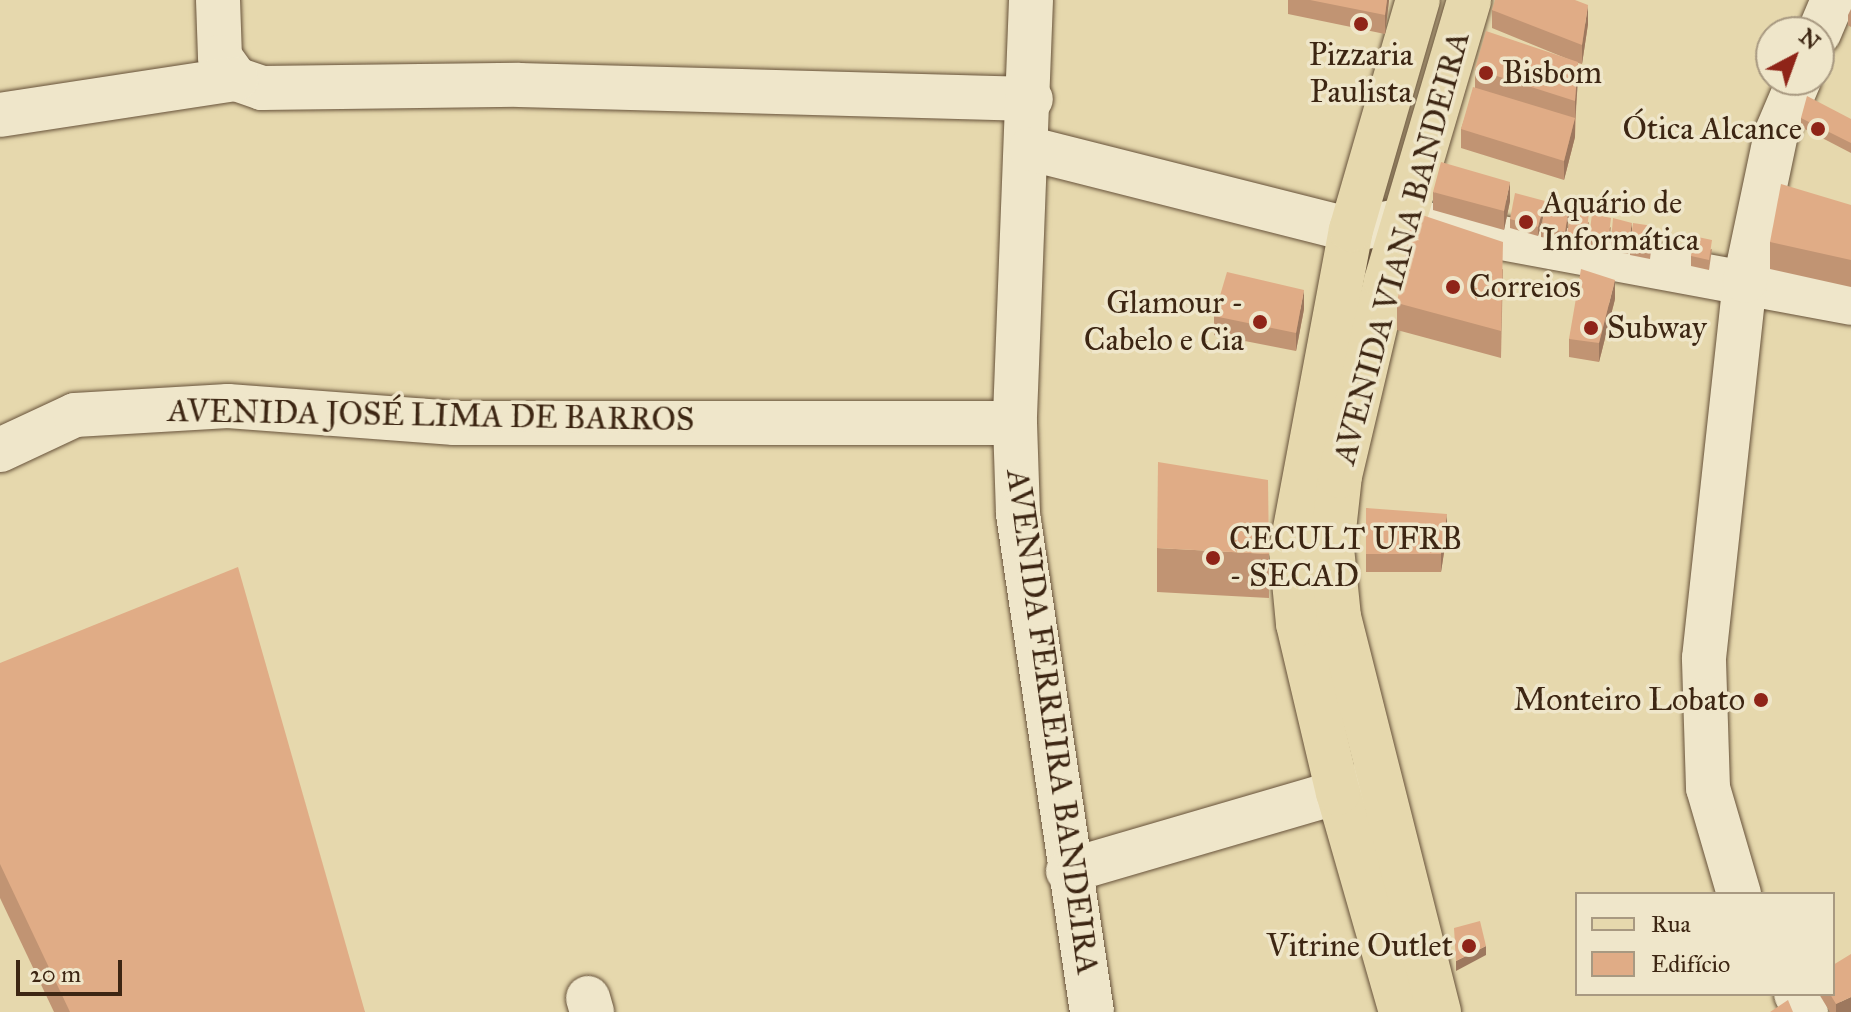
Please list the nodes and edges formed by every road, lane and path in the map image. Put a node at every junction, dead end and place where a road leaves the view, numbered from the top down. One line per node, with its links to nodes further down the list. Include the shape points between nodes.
1 (218, 0): 5 (street, via 220,57)
2 (1031, 0): 7 (street, AVENIDA FERREIRA BANDEIRA)
3 (1418, 0): 11 (main road, AVENIDA VIANA BANDEIRA)
4 (1469, 0): 10 (main road, AVENIDA VIANA BANDEIRA)
5 (236, 79): 7 (street, via 262,88 519,85); 8 (street)
6 (1792, 96): 12 (street, via 1776,134)
7 (1031, 99): 9 (street, AVENIDA FERREIRA BANDEIRA)
8 (0, 115)
9 (1031, 149): 11 (street); 14 (street, AVENIDA FERREIRA BANDEIRA)
10 (1404, 220): 11 (street); 12 (street); 16 (main road, AVENIDA VIANA BANDEIRA, via 1340,476 1332,548 1339,617)
11 (1351, 230): 17 (main road, AVENIDA VIANA BANDEIRA, via 1291,550 1298,624)
12 (1745, 281): 13 (street); 19 (street, via 1702,726 1718,841)
13 (1851, 303)
14 (1015, 423): 15 (street, AVENIDA JOSÉ LIMA DE BARROS, via 454,423 228,406 75,415); 18 (street, AVENIDA FERREIRA BANDEIRA, via 1018,514)
15 (0, 450)
16 (1383, 780): 17 (street); 22 (main road, AVENIDA VIANA BANDEIRA)
17 (1338, 793): 18 (street); 21 (main road, AVENIDA VIANA BANDEIRA)
18 (1068, 871): 20 (street, AVENIDA FERREIRA BANDEIRA)
19 (1738, 892)
20 (1092, 1012)
21 (1401, 1012)
22 (1439, 1012)

